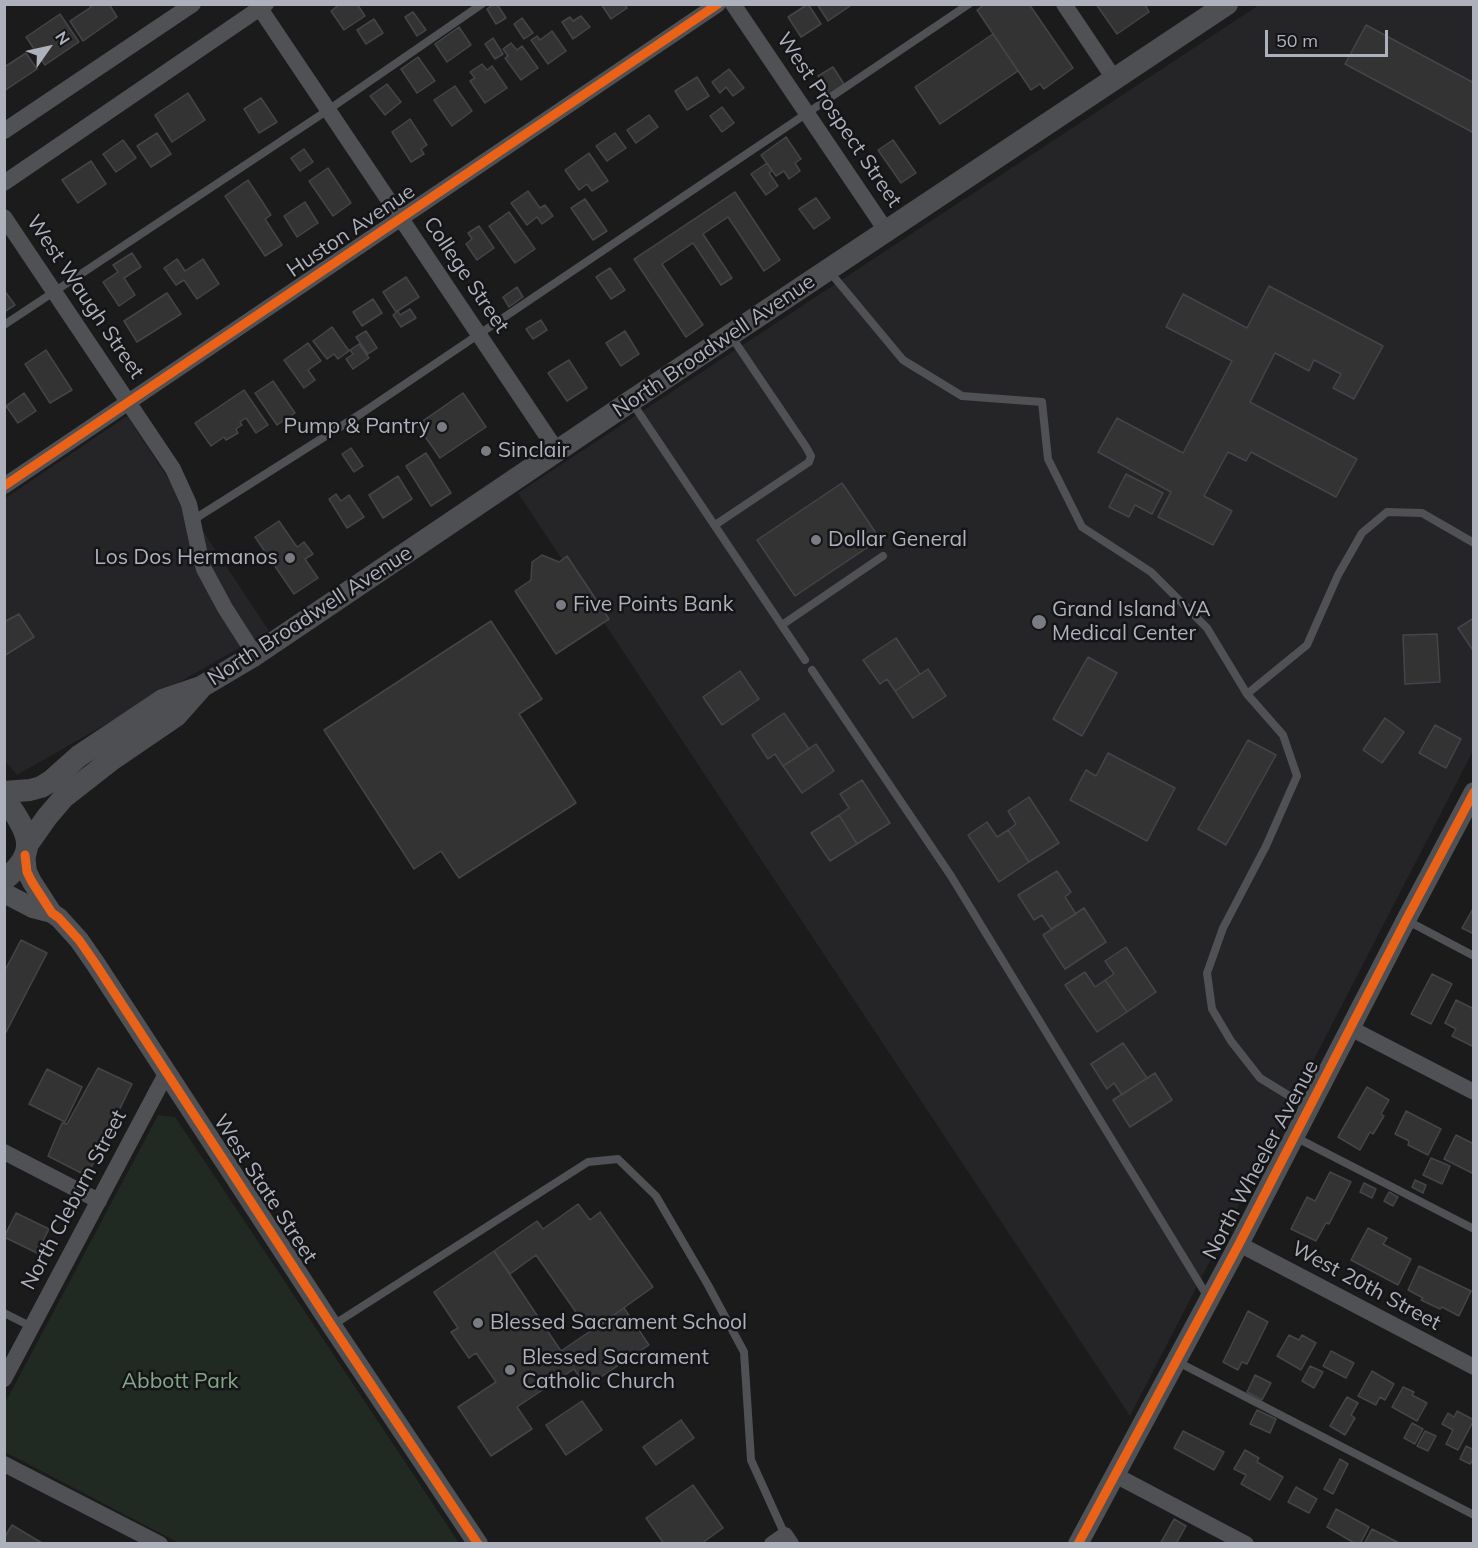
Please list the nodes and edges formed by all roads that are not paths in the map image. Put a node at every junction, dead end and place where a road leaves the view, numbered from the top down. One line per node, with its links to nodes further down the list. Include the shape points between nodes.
1 (193, 4): 12 (street)
2 (482, 4): 10 (lane)
3 (718, 4): 15 (street, Huston Avenue)
4 (733, 4): 11 (street, West Prospect Street)
5 (969, 4): 11 (lane)
6 (1064, 4): 9 (street)
7 (261, 6): 10 (street, College Street); 13 (street)
8 (1220, 6): 9 (main road, North Broadwell Avenue)
9 (1115, 80): 16 (main road, North Broadwell Avenue)
10 (328, 110): 15 (street, College Street); 18 (lane)
11 (807, 114): 16 (street, West Prospect Street); 20 (lane)
12 (4, 131)
13 (4, 183)
14 (4, 217): 18 (street, West Waugh Street)
15 (401, 219): 20 (street, College Street); 23 (street, Huston Avenue)
16 (887, 232): 17 (main road, North Broadwell Avenue)
17 (828, 270): 21 (main road, North Broadwell Avenue); 35 (lane, via 903,360 962,396 1042,402 1048,459 1082,527 1151,572 1207,628)
18 (54, 291): 19 (lane); 23 (street, West Waugh Street)
19 (4, 325)
20 (478, 334): 24 (street, College Street); 26 (lane)
21 (730, 335): 22 (main road, North Broadwell Avenue); 27 (lane, via 811,456 809,462)
22 (631, 401): 24 (main road, North Broadwell Avenue); 27 (lane)
23 (129, 402): 25 (street, Huston Avenue); 26 (street, West Waugh Street, via 182,485)
24 (557, 451): 31 (main road, North Broadwell Avenue)
25 (4, 486)
26 (193, 520): 31 (street, West Waugh Street, via 211,585)
27 (715, 525): 30 (lane)
28 (1473, 543): 35 (lane, via 1422,513 1387,512 1362,533 1338,575 1307,645)
29 (883, 556): 30 (lane)
30 (782, 625): 32 (lane)
31 (255, 655): 34 (main road, North Broadwell Avenue)
32 (805, 660)
33 (812, 670): 55 (lane, via 951,876)
34 (201, 687): 36 (main road, North Broadwell Avenue, via 163,700 79,756 41,787); 40 (main road, North Broadwell Avenue, via 176,716 64,797)
35 (1247, 694): 49 (lane, via 1282,735 1297,776 1223,928 1207,973 1212,1009 1260,1078)
36 (4, 792)
37 (1473, 792): 39 (street, North Wheeler Avenue)
38 (4, 799): 40 (main road, via 16,816)
39 (1467, 818): 44 (street, North Wheeler Avenue)
40 (26, 850): 41 (main road, North Broadwell Avenue); 43 (street, West State Street, via 27,872)
41 (4, 880)
42 (4, 893): 43 (street, West State Street)
43 (52, 913): 47 (street, West State Street, via 79,940)
44 (1406, 920): 45 (lane); 46 (street, North Wheeler Avenue)
45 (1473, 956)
46 (1350, 1028): 48 (street); 49 (street, North Wheeler Avenue)
47 (167, 1072): 52 (street, North Cleburn Street); 57 (street, West State Street)
48 (1473, 1092)
49 (1309, 1108): 50 (street, North Wheeler Avenue)
50 (1295, 1136): 53 (lane); 54 (street, North Wheeler Avenue)
51 (4, 1152): 52 (street)
52 (99, 1201): 58 (street, North Cleburn Street)
53 (1473, 1229)
54 (1239, 1244): 55 (street, North Wheeler Avenue); 60 (street, West 20th Street)
55 (1209, 1299): 59 (street, North Wheeler Avenue)
56 (4, 1313): 58 (lane)
57 (333, 1326): 65 (lane, via 588,1162 618,1159 656,1196 744,1352 751,1460); 67 (street, West State Street)
58 (32, 1327): 61 (street, North Cleburn Street)
59 (1176, 1361): 63 (street, North Wheeler Avenue); 64 (lane)
60 (1473, 1367)
61 (4, 1379)
62 (4, 1464): 66 (street)
63 (1115, 1475): 68 (street, North Wheeler Avenue); 69 (street)
64 (1473, 1515)
65 (783, 1541)
66 (160, 1544)
67 (478, 1544)
68 (1078, 1544)
69 (1246, 1544)

